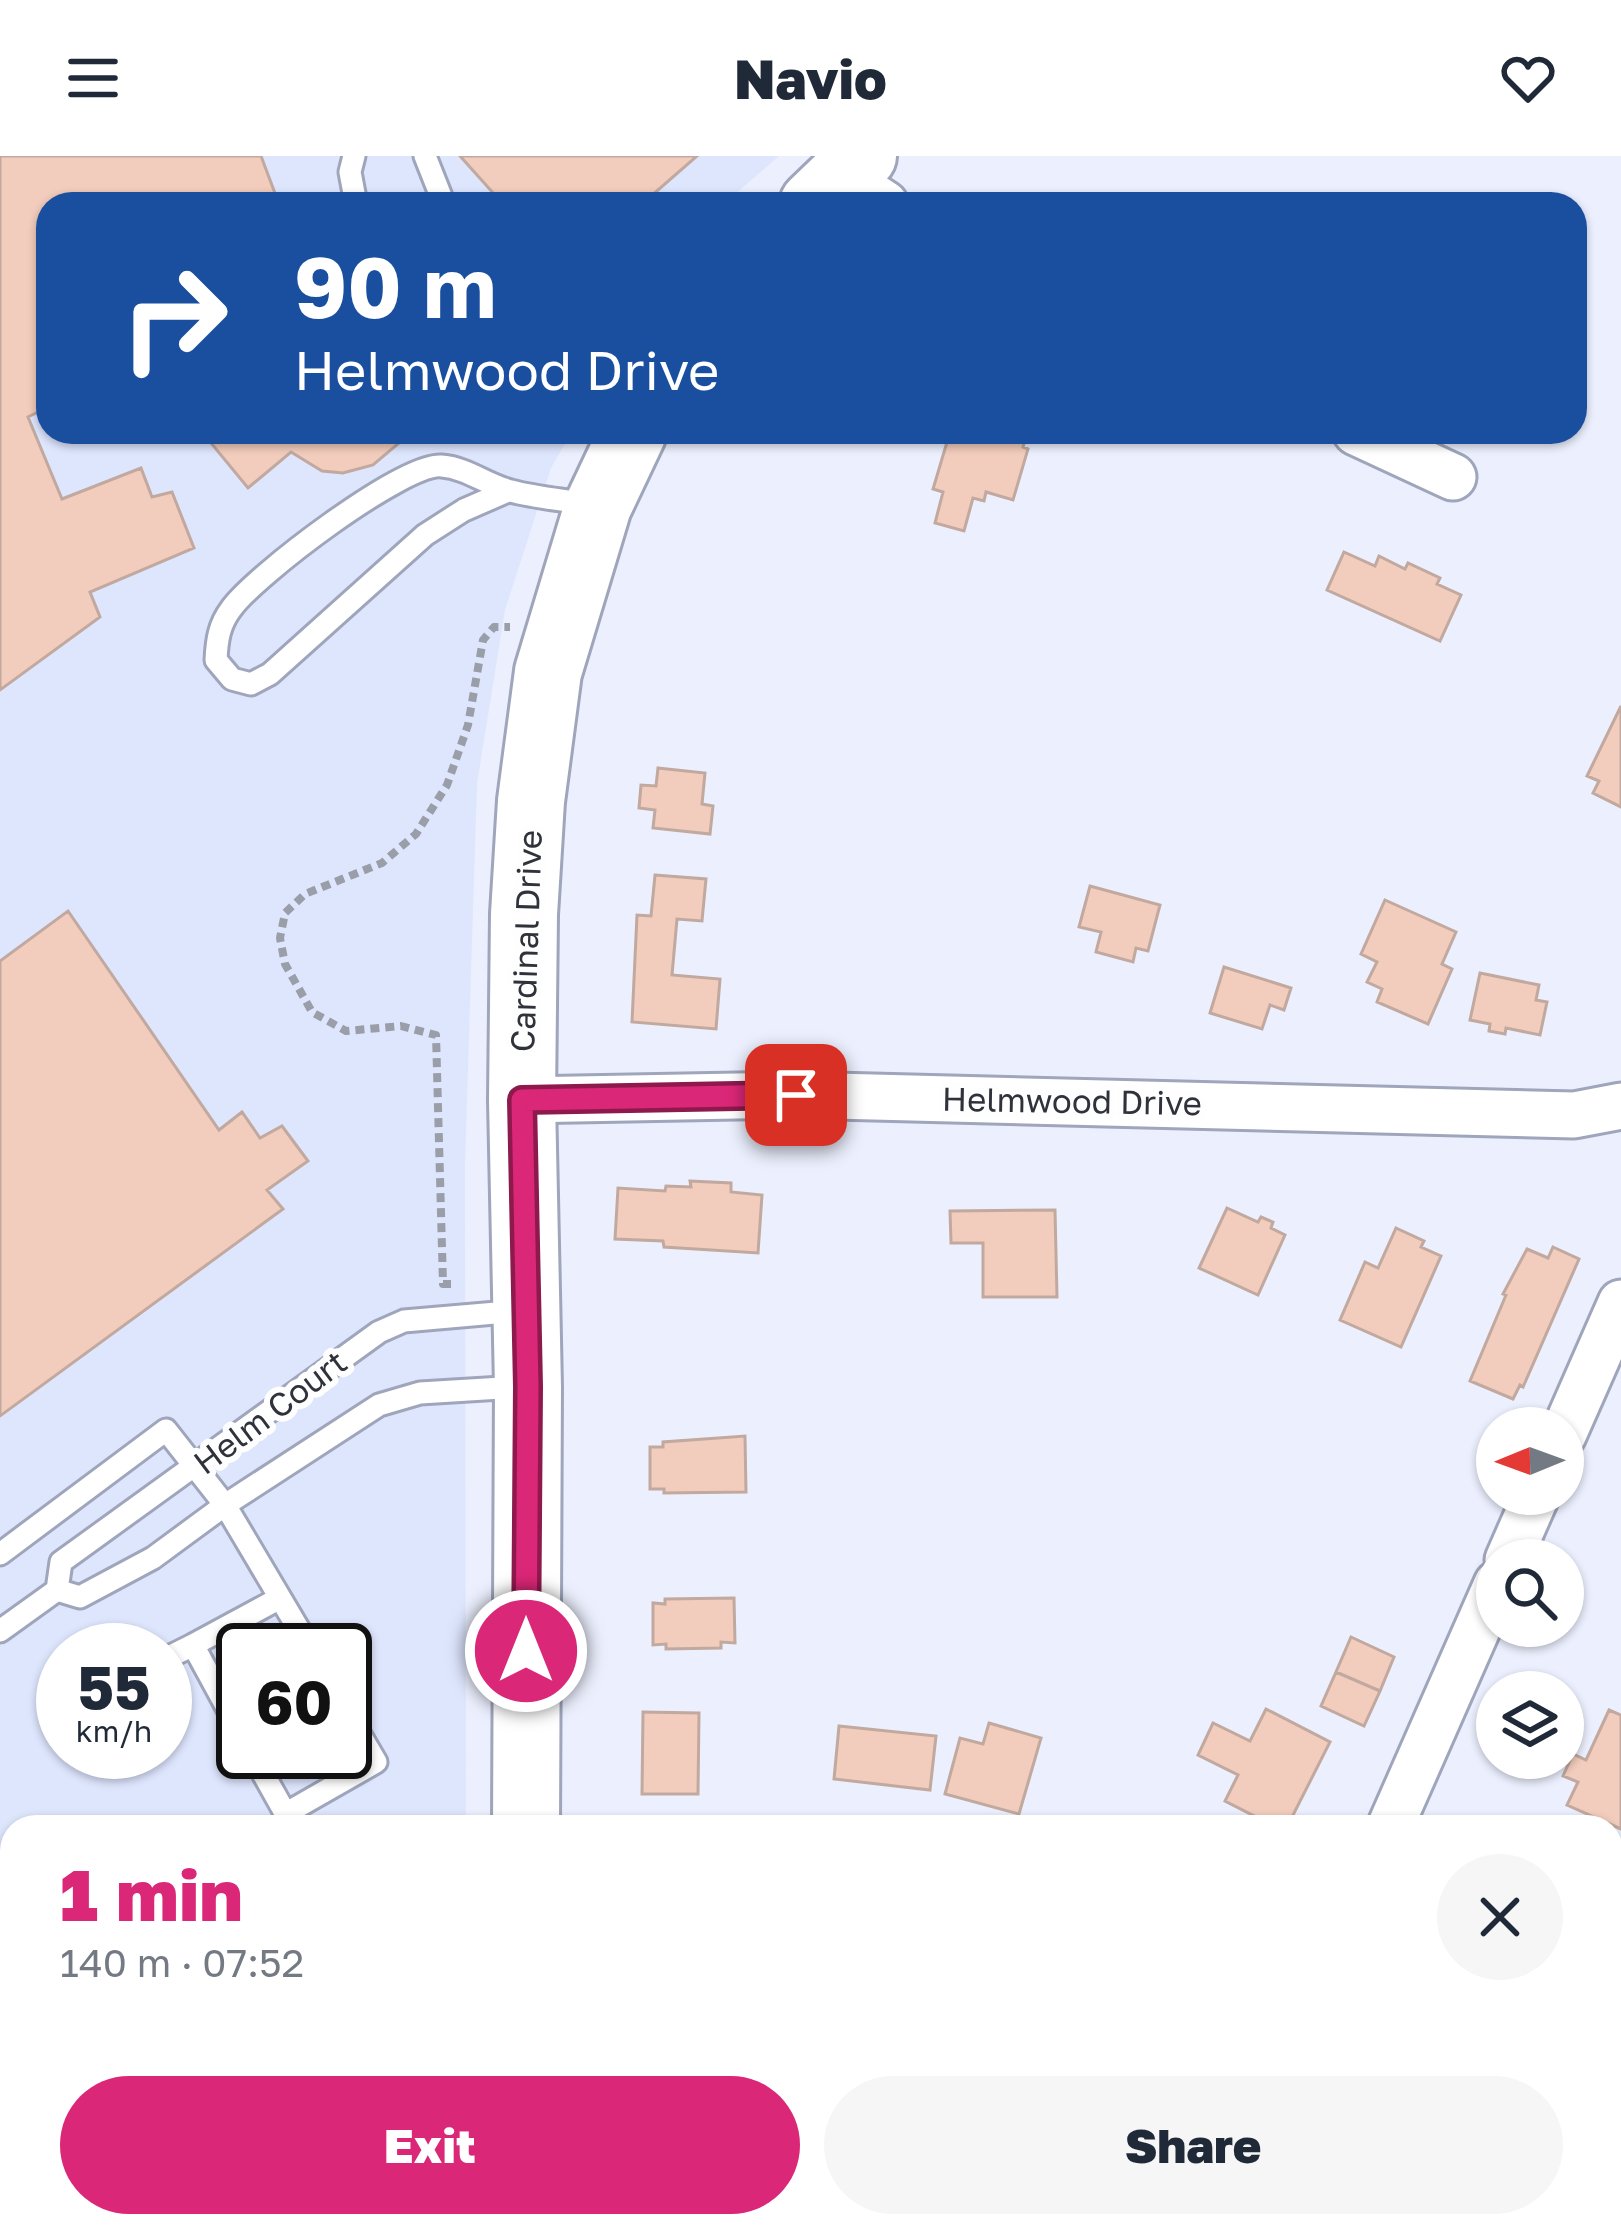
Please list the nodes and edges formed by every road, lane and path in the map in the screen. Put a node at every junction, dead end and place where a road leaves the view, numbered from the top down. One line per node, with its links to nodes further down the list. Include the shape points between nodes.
1 (354, 156): 3 (lane)
2 (424, 156): 4 (lane)
3 (354, 192)
4 (439, 192)
5 (627, 444): 9 (main road, Cardinal Drive)
6 (1382, 444): 7 (street)
7 (1453, 477)
8 (508, 491): 8 (lane, via 440,465 395,481 232,607 218,632 216,661 232,679 251,684 270,674 425,535); 9 (lane)
9 (598, 506): 11 (main road, Cardinal Drive, via 548,672 534,780)
10 (512, 627): 13 (path, via 494,627 483,640 447,785 416,834 382,863 305,894 285,913 280,938 312,1012 346,1030 401,1026 436,1035 443,1284)
11 (522, 1100): 12 (street, Helmwood Drive, via 796,1095 1574,1115); 15 (main road, Cardinal Drive)
12 (1621, 1106)
13 (461, 1284)
14 (1621, 1303): 17 (street)
15 (526, 1311): 16 (main road, Cardinal Drive); 18 (lane, Helm Court, via 423,1318 379,1332)
16 (528, 1387): 19 (lane, Helm Court, via 420,1393 379,1406); 32 (main road, Cardinal Drive)
17 (1575, 1407)
18 (197, 1467): 19 (lane); 20 (lane, via 166,1430); 21 (lane, Helm Court, via 61,1562)
19 (225, 1505): 21 (lane, Helm Court, via 153,1558 80,1597); 22 (lane)
20 (0, 1554)
21 (57, 1590): 24 (lane, Helm Court)
22 (280, 1598): 23 (lane); 26 (lane)
23 (294, 1623)
24 (0, 1630)
25 (1476, 1632): 33 (street)
26 (193, 1645): 27 (lane)
27 (216, 1687)
28 (266, 1779): 30 (lane)
29 (350, 1779): 31 (lane)
30 (286, 1815)
31 (296, 1815)
32 (526, 1815)
33 (1395, 1815)

